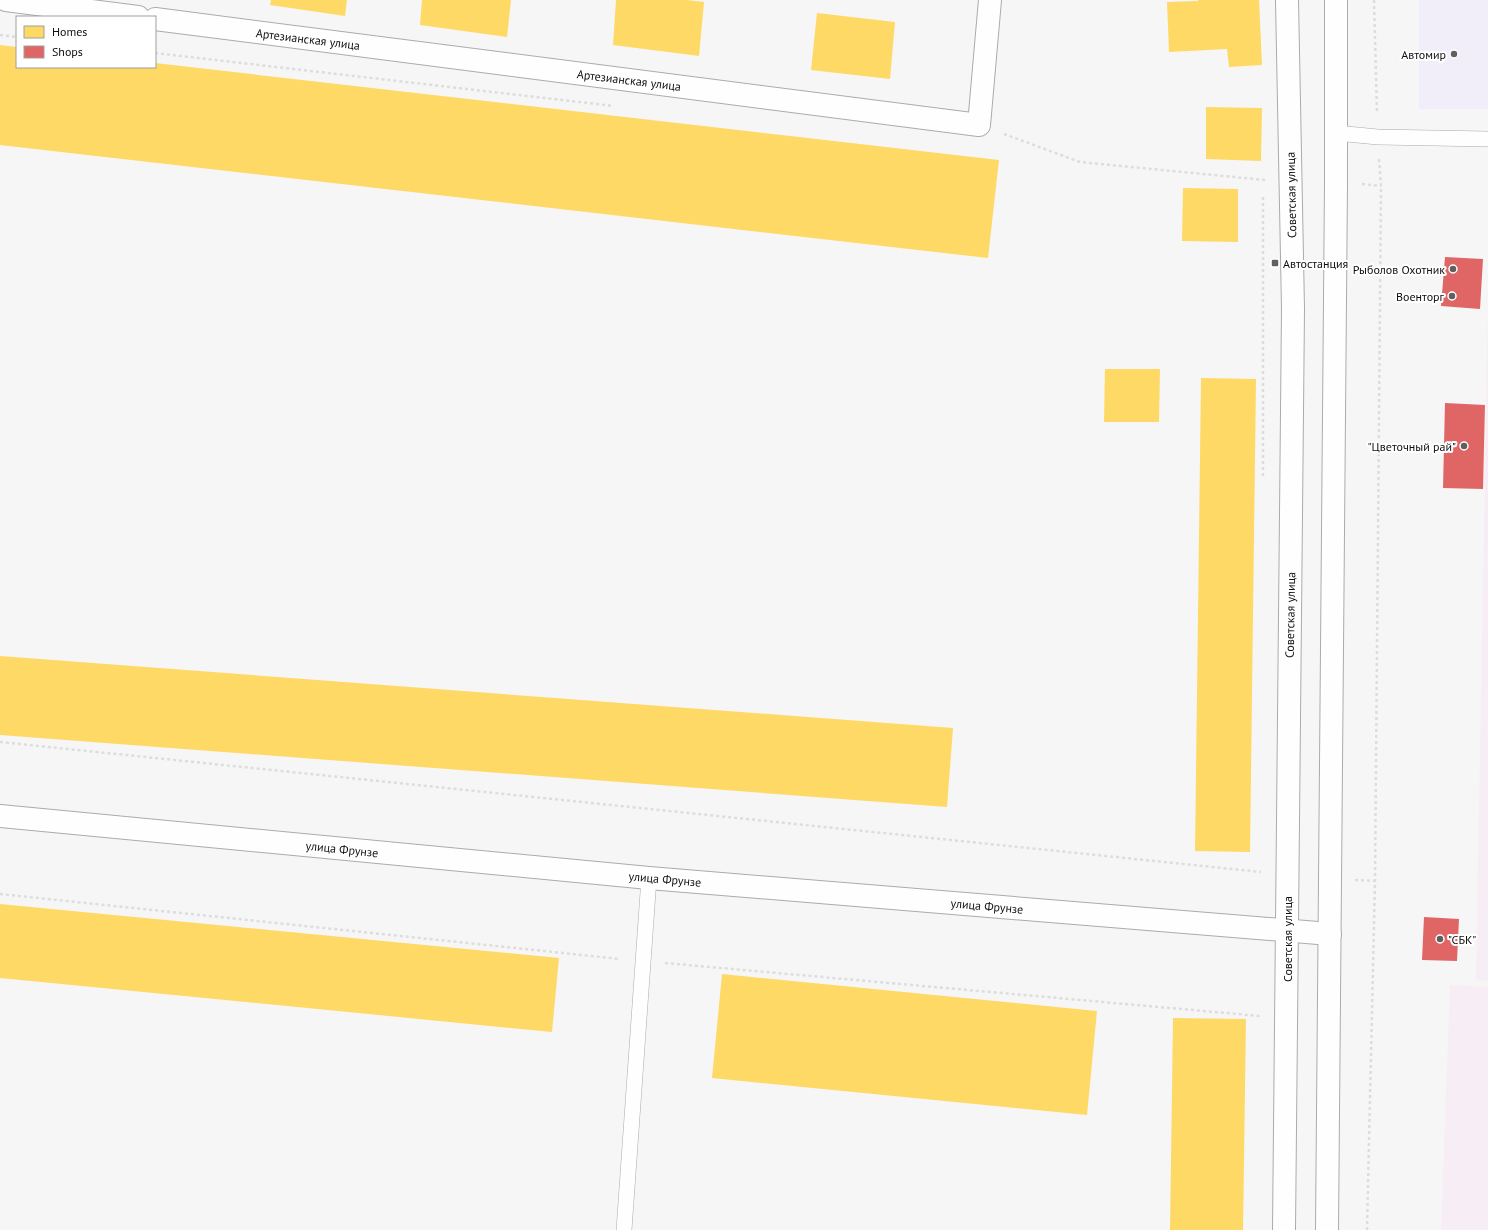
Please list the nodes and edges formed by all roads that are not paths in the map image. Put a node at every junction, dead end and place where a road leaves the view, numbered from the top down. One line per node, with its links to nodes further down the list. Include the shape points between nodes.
1 (6, 0): 5 (street)
2 (990, 0): 6 (street, Артезианская улица, via 979,125)
3 (1288, 0): 11 (street, Советская улица, via 1293,309)
4 (1336, 0): 7 (street)
5 (130, 16)
6 (156, 19)
7 (1336, 133): 8 (lane, via 1378,137); 12 (street)
8 (1488, 139)
9 (0, 816): 10 (street, улица Фрунзе)
10 (649, 878): 11 (street, улица Фрунзе); 13 (lane)
11 (1287, 931): 12 (street, улица Фрунзе); 14 (street, Советская улица)
12 (1330, 934): 15 (street)
13 (624, 1230)
14 (1284, 1230)
15 (1327, 1230)

